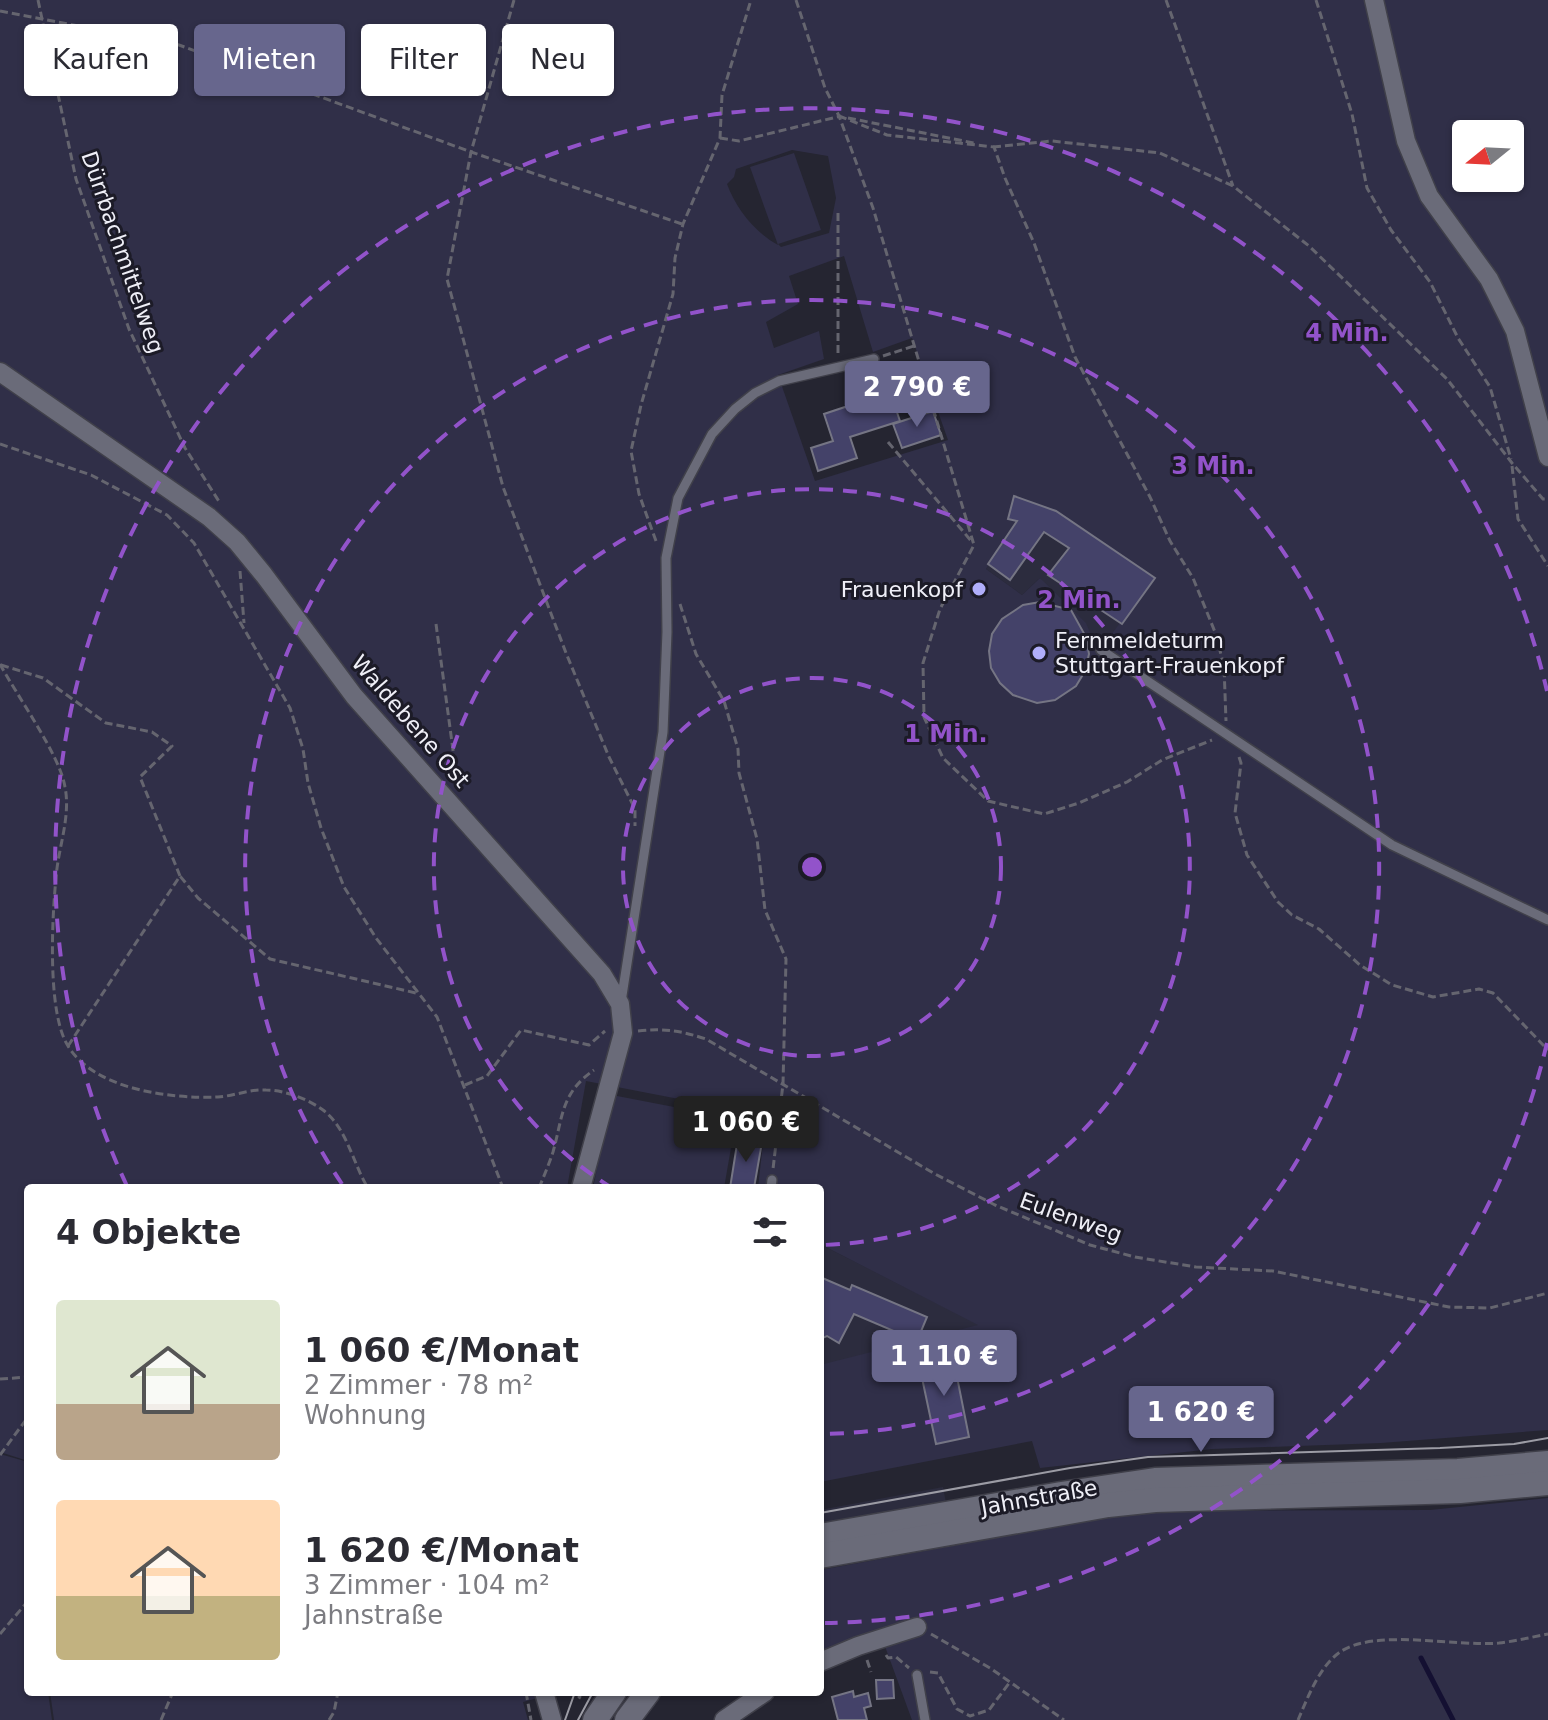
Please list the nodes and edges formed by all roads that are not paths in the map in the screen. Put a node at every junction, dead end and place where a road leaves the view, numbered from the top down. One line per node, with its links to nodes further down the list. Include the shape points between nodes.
1 (1374, 0): 4 (street, via 1406,141 1429,196 1489,279 1515,331)
2 (874, 359): 7 (lane, via 779,381 755,393 712,434 678,498 666,558 663,732)
3 (0, 372): 7 (street, Waldebene Ost, via 237,542 354,696 602,974)
4 (1548, 457)
5 (1101, 650): 6 (lane, via 1392,845)
6 (1548, 920)
7 (620, 1004): 8 (street, Waldebene Ost, via 623,1033)
8 (582, 1184)
9 (1548, 1463): 11 (main road, Jahnstraße, via 1470,1471 1155,1480)
10 (1548, 1483): 12 (main road, Jahnstraße, via 1144,1501)
11 (824, 1535)
12 (824, 1555)
13 (917, 1627): 14 (street)
14 (824, 1660)
15 (917, 1675): 24 (lane)
16 (545, 1696): 20 (street)
17 (611, 1696): 21 (main road)
18 (645, 1696): 22 (main road)
19 (759, 1696): 23 (street)
20 (552, 1720)
21 (595, 1720)
22 (627, 1720)
23 (724, 1720)
24 (925, 1720)

